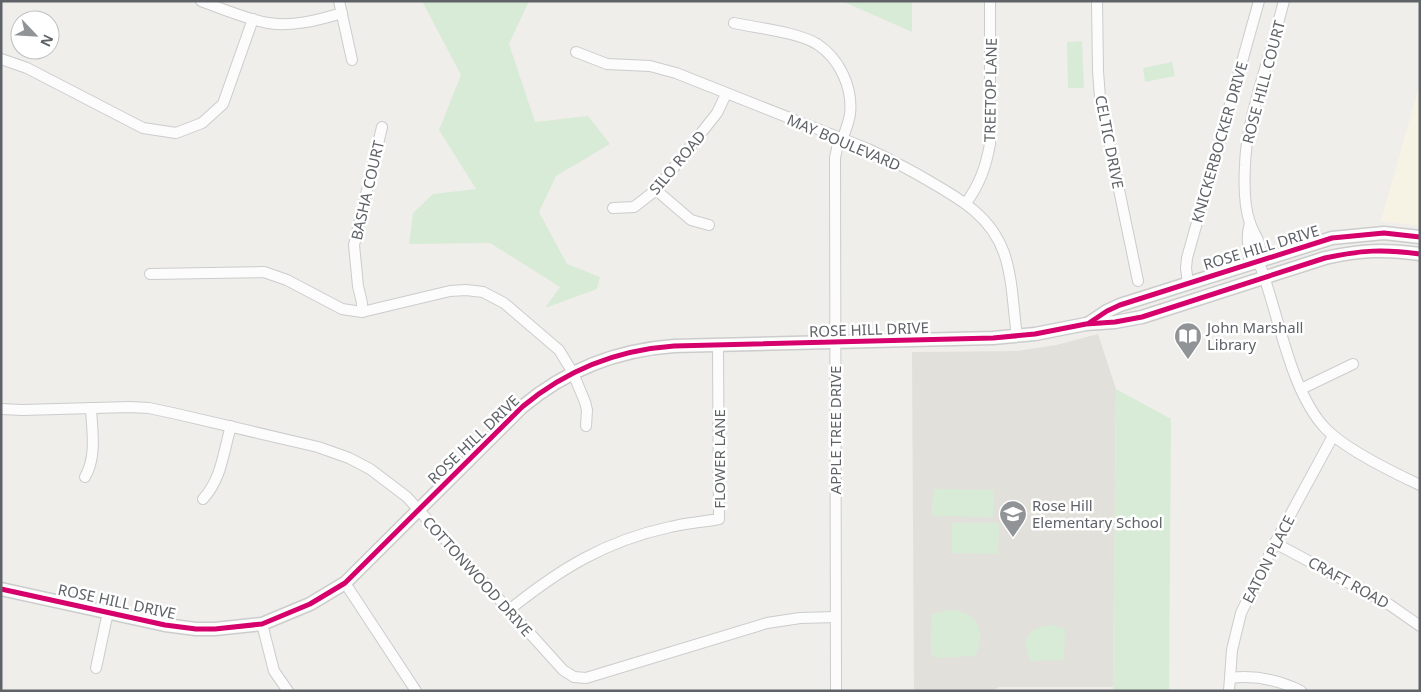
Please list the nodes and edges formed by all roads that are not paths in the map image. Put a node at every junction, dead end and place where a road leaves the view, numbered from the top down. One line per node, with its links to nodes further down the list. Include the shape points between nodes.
1 (201, 1): 8 (street)
2 (339, 1): 7 (street)
3 (990, 1): 17 (street, TREETOP LANE, via 990,144 982,177)
4 (1097, 1): 24 (street, CELTIC DRIVE, via 1100,98)
5 (1259, 1): 25 (street, KNICKERBOCKER DRIVE, via 1187,258)
6 (1284, 1): 22 (street, ROSE HILL COURT, via 1248,132 1246,201 1261,251)
7 (342, 13): 8 (street, via 289,24); 12 (street)
8 (253, 19): 11 (street, via 223,104 202,123 176,133 143,128 27,68)
9 (734, 23): 15 (street, APPLE TREE DRIVE, via 795,35 816,43 832,57 842,70 848,90 850,114)
10 (576, 52): 13 (street, MAY BOULEVARD, via 607,64 662,69)
11 (1, 59)
12 (352, 60)
13 (726, 94): 15 (street, MAY BOULEVARD); 16 (street, SILO ROAD, via 717,112)
14 (382, 127): 26 (street, BASHA COURT, via 354,245)
15 (841, 139): 17 (street, MAY BOULEVARD, via 896,162); 29 (street, APPLE TREE DRIVE, via 835,158)
16 (656, 190): 18 (street, SILO ROAD, via 634,207); 19 (street, via 691,220)
17 (966, 203): 28 (street, MAY BOULEVARD, via 987,222 1003,251)
18 (613, 208)
19 (709, 225)
20 (1420, 237): 22 (street, ROSE HILL DRIVE, via 1384,233 1332,238)
21 (1420, 254): 22 (street, ROSE HILL DRIVE, via 1362,251)
22 (1261, 270): 25 (street, ROSE HILL DRIVE); 27 (street, ROSE HILL DRIVE, via 1142,317); 33 (street, ROSE HILL COURT)
23 (150, 274): 26 (street, via 264,272 287,280 342,309)
24 (1138, 281)
25 (1188, 283): 27 (street, ROSE HILL DRIVE, via 1120,305)
26 (362, 312): 32 (street, via 450,291 483,292 504,303 559,350)
27 (1089, 324): 28 (street, ROSE HILL DRIVE)
28 (1017, 336): 29 (street, ROSE HILL DRIVE)
29 (835, 342): 30 (street, ROSE HILL DRIVE); 48 (street, APPLE TREE DRIVE)
30 (718, 346): 32 (street, ROSE HILL DRIVE, via 640,350 600,360); 46 (street, FLOWER LANE, via 719,519 670,527 608,546 560,571)
31 (1354, 364): 33 (street)
32 (573, 373): 37 (street, via 587,410); 42 (street, ROSE HILL DRIVE, via 547,387 522,407)
33 (1301, 389): 38 (street, ROSE HILL COURT, via 1314,415)
34 (91, 408): 35 (street, COTTONWOOD DRIVE); 36 (street, COTTONWOOD DRIVE, via 149,408); 39 (street, via 92,458)
35 (1, 409)
36 (231, 426): 41 (street, via 217,478); 42 (street, COTTONWOOD DRIVE, via 318,447 349,458 387,480)
37 (586, 426)
38 (1333, 436): 40 (street, ROSE HILL COURT); 43 (street, EATON PLACE)
39 (85, 477)
40 (1420, 485)
41 (203, 499)
42 (419, 510): 44 (street, ROSE HILL DRIVE); 46 (street, COTTONWOOD DRIVE)
43 (1275, 542): 50 (street, CRAFT ROAD, via 1390,605); 52 (street, EATON PLACE, via 1241,613 1232,650)
44 (345, 583): 49 (street, ROSE HILL DRIVE, via 310,604); 54 (street)
45 (1, 589): 47 (street, ROSE HILL DRIVE)
46 (509, 610): 48 (street, COTTONWOOD DRIVE, via 573,682 767,623)
47 (108, 612): 49 (street, ROSE HILL DRIVE, via 196,629); 51 (street)
48 (836, 617): 55 (street, APPLE TREE DRIVE)
49 (262, 624): 53 (street, via 274,671)
50 (1420, 626)
51 (96, 668)
52 (1230, 678): 56 (street, EATON PLACE); 57 (street, via 1264,679)
53 (288, 691)
54 (416, 691)
55 (836, 691)
56 (1229, 691)
57 (1301, 691)

